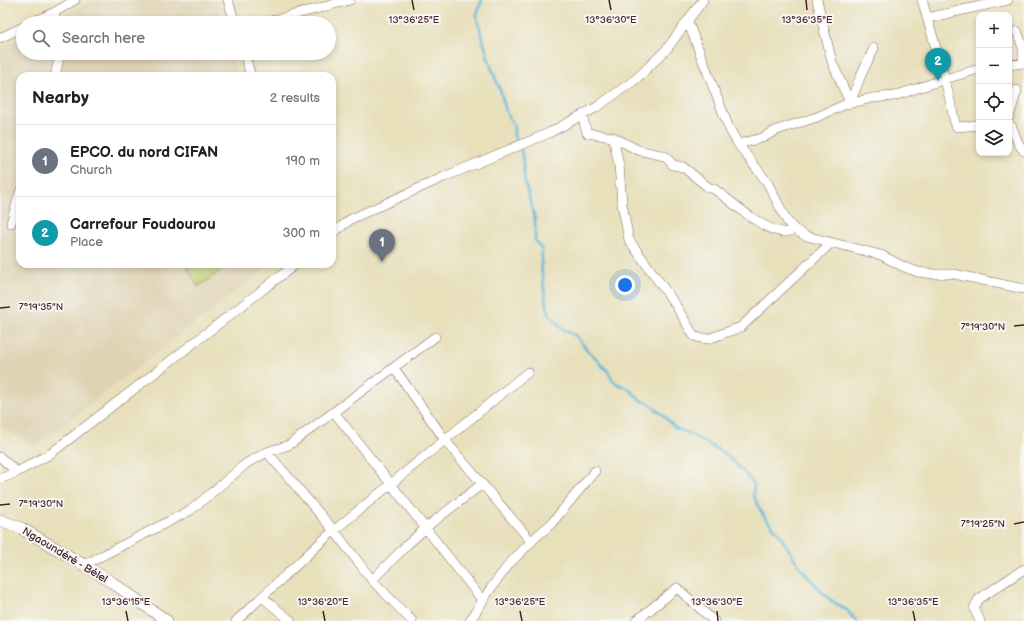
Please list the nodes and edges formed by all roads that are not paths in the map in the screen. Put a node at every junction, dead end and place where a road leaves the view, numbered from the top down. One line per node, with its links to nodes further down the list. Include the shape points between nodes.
1 (74, 0): 8 (street)
2 (228, 0): 11 (street)
3 (350, 0): 12 (street)
4 (703, 0): 14 (street)
5 (817, 0): 28 (street, via 832,62)
6 (922, 0): 13 (street)
7 (1008, 0): 13 (street)
8 (56, 12): 9 (street); 10 (street)
9 (47, 16)
10 (56, 16)
11 (233, 16)
12 (289, 16)
13 (927, 18): 26 (street)
14 (688, 22): 29 (street, via 666,50 636,80); 34 (street, via 729,128)
15 (16, 30): 17 (street)
16 (1017, 31): 21 (street, via 1023,48)
17 (0, 38)
18 (874, 48): 28 (street)
19 (58, 60): 24 (street)
20 (246, 60): 25 (street)
21 (1024, 62): 22 (street)
22 (1012, 64)
23 (976, 70): 26 (street)
24 (56, 72)
25 (250, 72)
26 (945, 79): 28 (street, via 894,96); 31 (street, via 956,127)
27 (1017, 90): 30 (street)
28 (850, 104): 34 (street, via 777,130 762,138)
29 (582, 115): 33 (street, via 586,133); 39 (street, via 549,133 444,176 351,220)
30 (1009, 120)
31 (976, 125)
32 (1012, 128): 35 (street)
33 (613, 137): 38 (street, via 638,150 665,156 673,165 683,167 766,226 783,232); 40 (street, via 628,240 675,304 694,336 708,338 741,327)
34 (738, 144): 38 (street, via 767,182)
35 (1024, 151)
36 (16, 208): 37 (street)
37 (12, 223)
38 (794, 230): 40 (street)
39 (336, 231)
40 (831, 243): 42 (street, via 881,255 918,272 954,274)
41 (291, 268): 51 (street, via 50,454)
42 (1024, 289)
43 (435, 337): 44 (street)
44 (394, 368): 46 (street); 47 (street)
45 (528, 372): 47 (street)
46 (334, 412): 48 (street, via 289,445); 53 (street)
47 (445, 440): 53 (street); 54 (street)
48 (267, 452): 57 (street); 59 (street, via 247,463 191,510)
49 (0, 457): 51 (street)
50 (595, 471): 58 (street, via 551,524)
51 (17, 472): 52 (street)
52 (0, 479)
53 (391, 484): 56 (street); 57 (street)
54 (482, 484): 56 (street); 58 (street)
55 (0, 520): 59 (main road, Ngaoundéré - Bélel, via 21,528)
56 (425, 528): 61 (street); 63 (street)
57 (334, 530): 61 (street); 62 (street)
58 (531, 541): 63 (street, via 510,563)
59 (84, 565): 64 (main road, Ngaoundéré - Bélel)
60 (1024, 569): 71 (street, via 979,599 974,608)
61 (372, 580): 67 (street)
62 (262, 597): 65 (street); 66 (street)
63 (483, 601): 68 (street)
64 (167, 621)
65 (236, 621)
66 (291, 621)
67 (412, 621)
68 (470, 621)
69 (636, 621): 70 (street, via 677,588)
70 (714, 621)
71 (980, 621)

